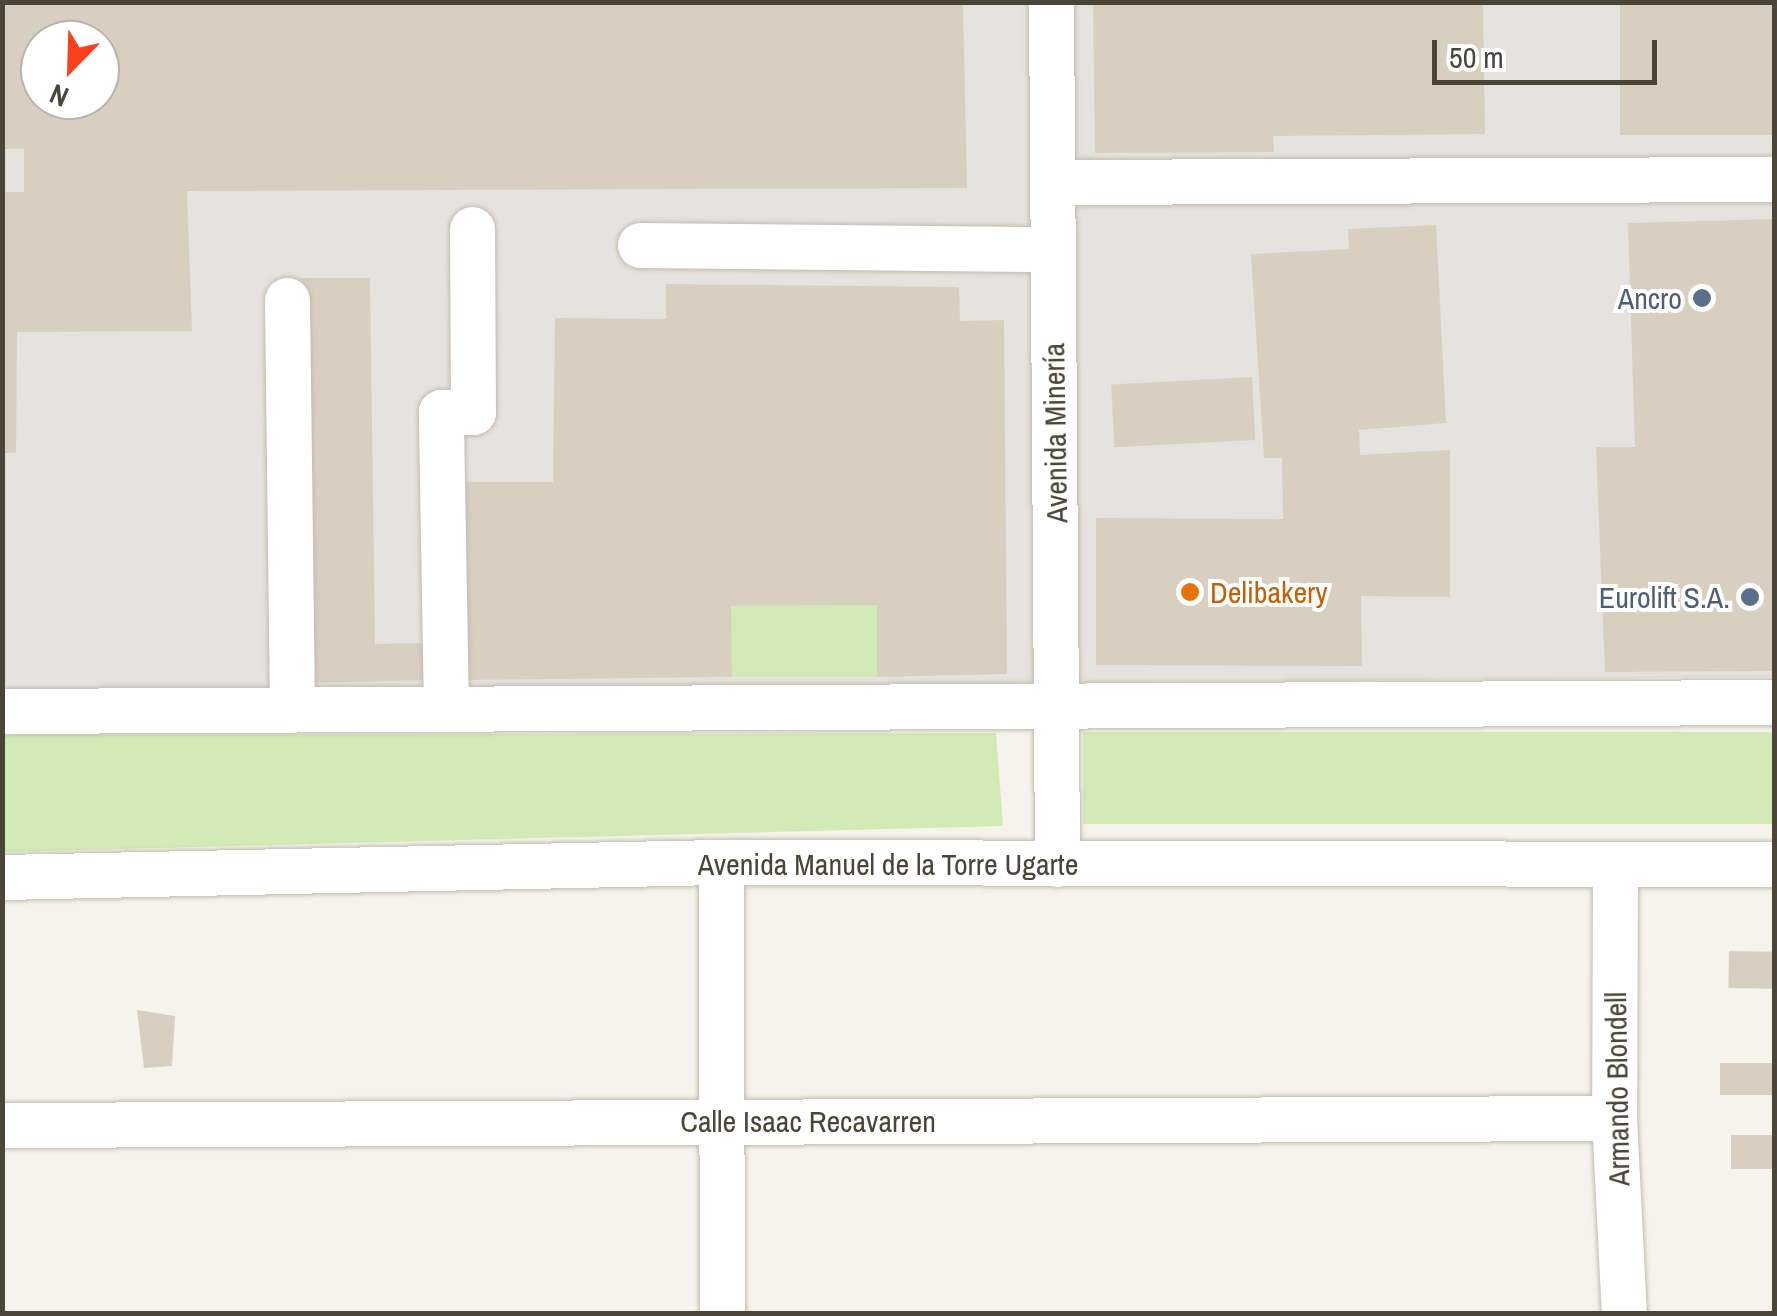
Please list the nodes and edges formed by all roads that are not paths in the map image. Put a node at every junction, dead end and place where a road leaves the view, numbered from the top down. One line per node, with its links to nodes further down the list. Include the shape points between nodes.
1 (1050, 2): 3 (street, Avenida Minería)
2 (1774, 179): 3 (street)
3 (1052, 182): 6 (street, Avenida Minería)
4 (472, 228): 11 (street, via 473,412 441,412)
5 (640, 245): 6 (street)
6 (1053, 248): 9 (street, Avenida Minería)
7 (288, 300): 10 (street)
8 (1774, 702): 9 (street)
9 (1058, 708): 11 (street); 14 (street, Avenida Minería)
10 (292, 709): 11 (street); 12 (street)
11 (446, 709)
12 (2, 711)
13 (721, 862): 14 (street, Avenida Manuel de la Torre Ugarte); 17 (street, Avenida Manuel de la Torre Ugarte); 19 (street)
14 (1057, 864): 16 (street, Avenida Manuel de la Torre Ugarte)
15 (1774, 864): 16 (street, Avenida Manuel de la Torre Ugarte)
16 (1616, 865): 18 (street, Armando Blondell)
17 (2, 877)
18 (1614, 1118): 19 (street, Calle Isaac Recavarren); 22 (street, Armando Blondell)
19 (722, 1122): 20 (street, Calle Isaac Recavarren); 21 (street)
20 (2, 1125)
21 (722, 1314)
22 (1624, 1314)

